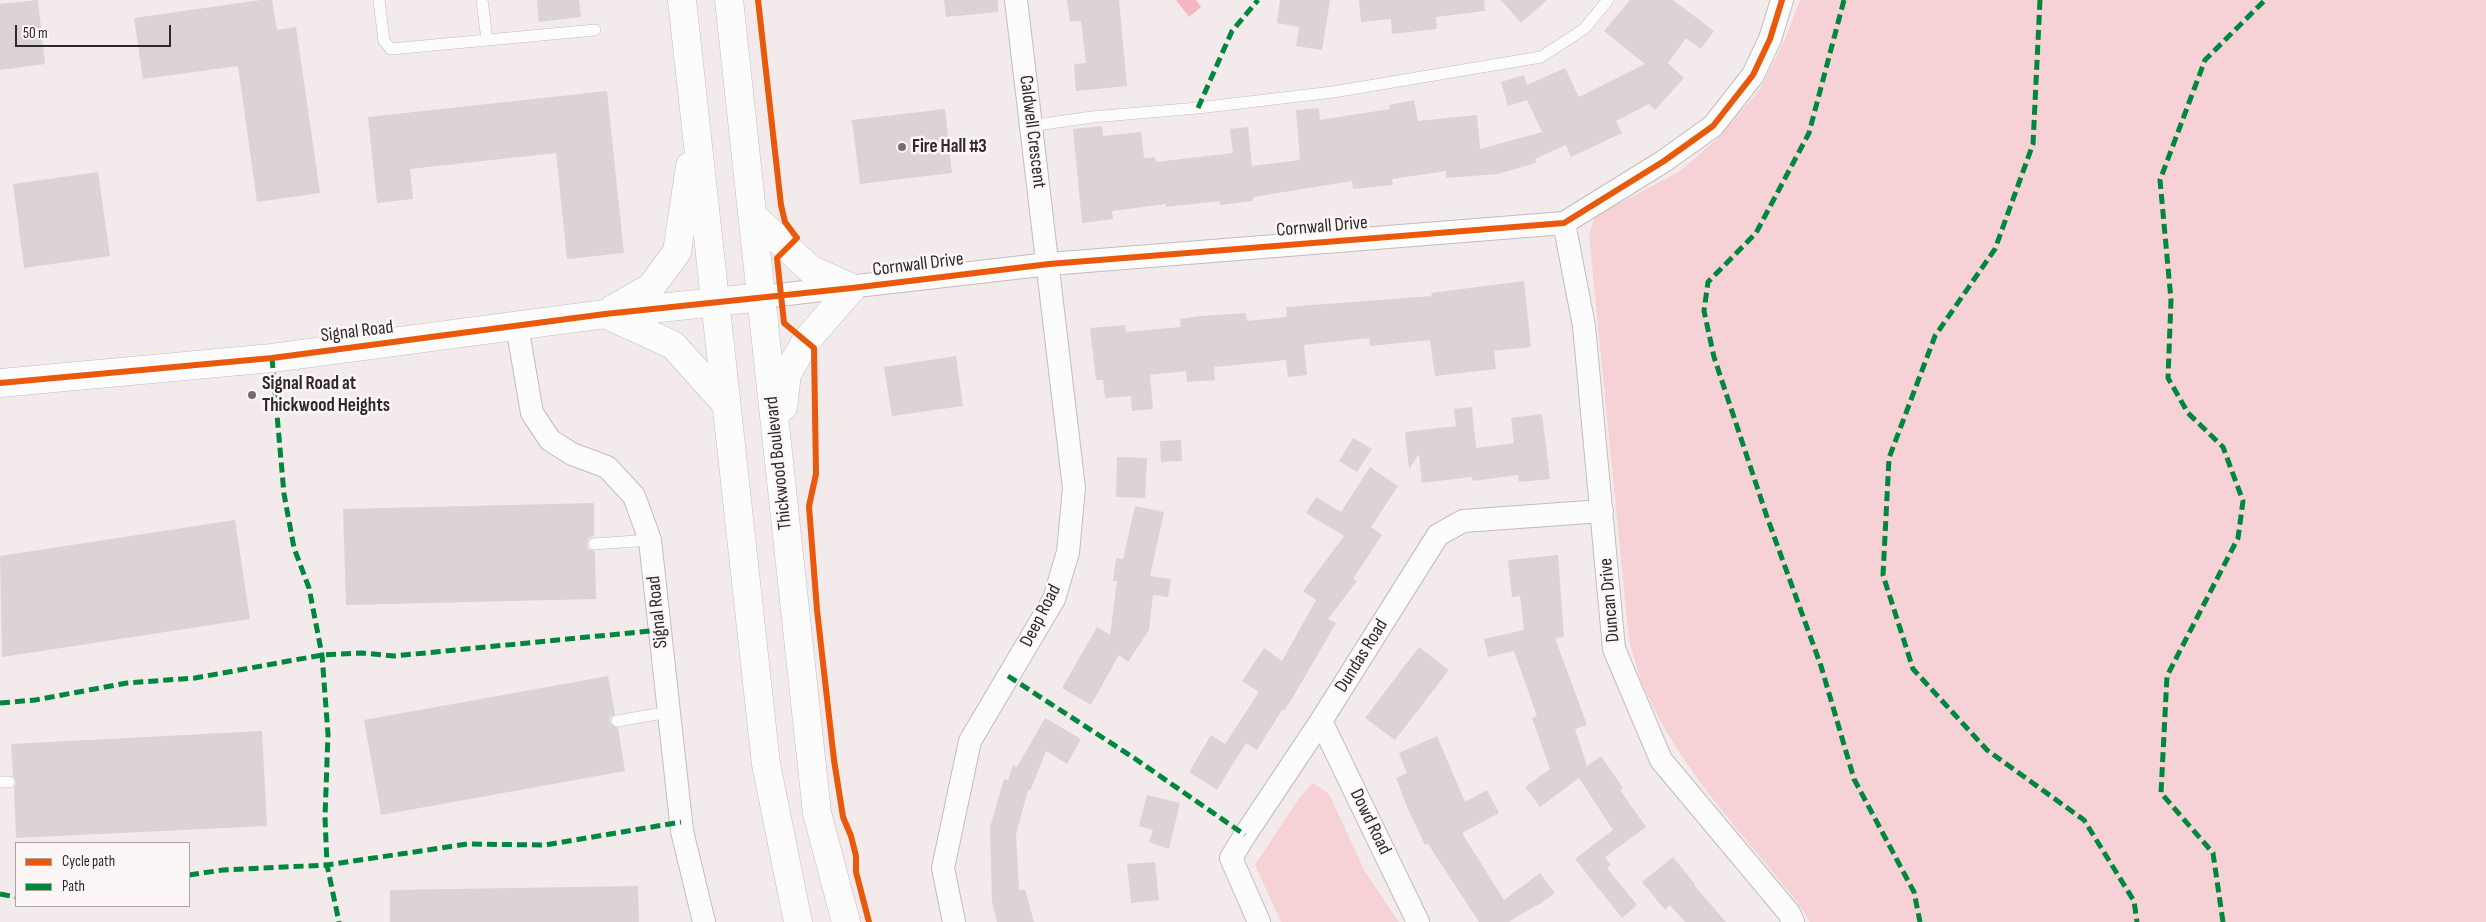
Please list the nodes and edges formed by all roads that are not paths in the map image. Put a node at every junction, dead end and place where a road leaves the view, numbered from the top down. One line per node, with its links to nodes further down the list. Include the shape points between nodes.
1 (379, 0): 9 (lane, via 384,41 391,49)
2 (482, 0): 9 (lane)
3 (682, 0): 11 (main road)
4 (729, 0): 12 (main road, Thickwood Boulevard)
5 (1016, 0): 10 (street, Caldwell Crescent)
6 (1608, 0): 10 (lane, via 1584,29 1541,57 1333,92)
7 (1782, 0): 13 (street, Cornwall Drive, via 1754,75 1713,126 1664,161)
8 (595, 30): 9 (lane)
9 (487, 40)
10 (1030, 126): 14 (street, Caldwell Crescent)
11 (696, 131): 17 (main road); 18 (main road, via 677,252 651,287)
12 (753, 216): 15 (main road, via 810,269); 16 (main road, Thickwood Boulevard)
13 (1564, 223): 14 (street, Cornwall Drive); 23 (street, Duncan Drive, via 1584,326)
14 (1049, 264): 15 (street, Cornwall Drive); 32 (street, Deep Road, via 1074,488 1068,552 1054,598 970,741 943,868)
15 (852, 288): 16 (street, Cornwall Drive); 22 (main road, via 806,341 787,374)
16 (761, 297): 17 (main road, Signal Road); 22 (main road, Thickwood Boulevard)
17 (716, 303): 18 (main road, Signal Road); 21 (main road)
18 (605, 314): 19 (main road, Signal Road); 21 (main road, via 673,346)
19 (517, 326): 20 (main road, Signal Road, via 272,358); 24 (street, Signal Road, via 532,413 550,440 572,454 607,467 634,496)
20 (0, 383)
21 (726, 404): 30 (main road, via 766,764)
22 (778, 446): 31 (main road, Thickwood Boulevard, via 817,813)
23 (1602, 511): 28 (street, Dundas Road, via 1463,521 1438,535); 35 (street, Duncan Drive, via 1614,649 1661,760 1789,913)
24 (650, 540): 25 (lane); 26 (street, Signal Road)
25 (594, 544)
26 (669, 712): 27 (lane); 29 (street, Signal Road, via 682,831)
27 (616, 721)
28 (1321, 721): 33 (street, Dundas Road, via 1231,858); 34 (street, Dowd Road)
29 (704, 922)
30 (798, 922)
31 (846, 922)
32 (954, 922)
33 (1259, 922)
34 (1418, 922)
35 (1793, 922)

